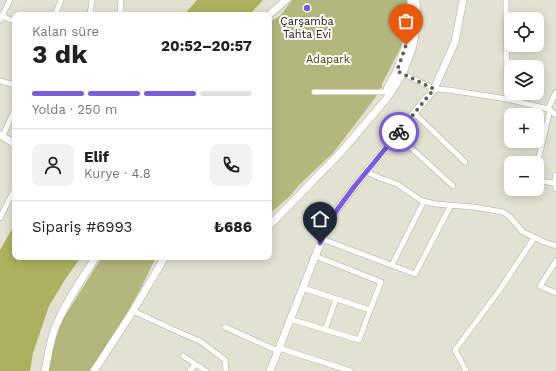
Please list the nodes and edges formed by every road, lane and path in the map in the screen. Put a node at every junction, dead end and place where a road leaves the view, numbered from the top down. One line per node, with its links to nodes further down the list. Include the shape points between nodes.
1 (10, 0): 14 (street)
2 (61, 0): 10 (street)
3 (92, 0): 11 (street)
4 (121, 0): 12 (street)
5 (286, 0): 13 (main road)
6 (411, 0): 17 (main road, via 409,36)
7 (416, 0): 17 (main road, via 417,22 413,46)
8 (463, 0): 20 (main road, via 455,42)
9 (506, 0): 16 (street)
10 (56, 12)
11 (90, 12)
12 (120, 12)
13 (272, 12)
14 (1, 17): 15 (street)
15 (12, 21)
16 (507, 60)
17 (400, 72): 20 (street); 22 (main road); 34 (main road, via 387,98)
18 (0, 81): 19 (street)
19 (12, 84)
20 (434, 89): 24 (street); 27 (main road)
21 (314, 92): 22 (street)
22 (385, 92): 34 (main road)
23 (556, 92): 26 (street)
24 (504, 99)
25 (511, 100): 26 (street)
26 (549, 110): 29 (street); 35 (street)
27 (414, 113): 31 (main road); 36 (street)
28 (12, 114): 30 (street)
29 (556, 115)
30 (1, 133): 32 (main road); 33 (main road)
31 (397, 135): 37 (main road); 40 (street)
32 (12, 138)
33 (12, 142)
34 (342, 147): 45 (main road); 47 (main road)
35 (539, 156)
36 (465, 162)
37 (367, 172): 43 (street, via 397,184); 48 (main road, via 337,210)
38 (556, 175): 41 (street)
39 (544, 183): 41 (street)
40 (453, 186)
41 (556, 186)
42 (12, 194): 46 (street)
43 (424, 201): 44 (street); 55 (street)
44 (451, 205): 49 (street, via 504,212 523,232); 55 (street, via 415,274)
45 (272, 217)
46 (0, 218)
47 (272, 224)
48 (322, 238): 51 (main road); 55 (street)
49 (534, 238): 50 (street); 74 (street, via 455,350)
50 (556, 246)
51 (315, 256): 56 (main road); 59 (street, via 381,282)
52 (94, 260): 67 (main road, via 67,302 56,327)
53 (163, 260): 60 (main road)
54 (556, 261): 57 (street, via 540,286)
55 (392, 265)
56 (303, 288): 58 (street); 61 (main road)
57 (556, 293)
58 (336, 299): 59 (street); 63 (street)
59 (370, 310): 63 (street, via 359,340)
60 (133, 311): 68 (main road); 71 (street, via 200,341 224,360)
61 (290, 319): 63 (street); 64 (main road)
62 (225, 327): 64 (street)
63 (325, 330)
64 (278, 350): 72 (main road); 73 (street)
65 (183, 356): 66 (street)
66 (195, 364): 69 (street); 70 (street)
67 (45, 371)
68 (94, 371)
69 (190, 371)
70 (206, 371)
71 (226, 371)
72 (270, 371)
73 (350, 371)
74 (466, 371)

